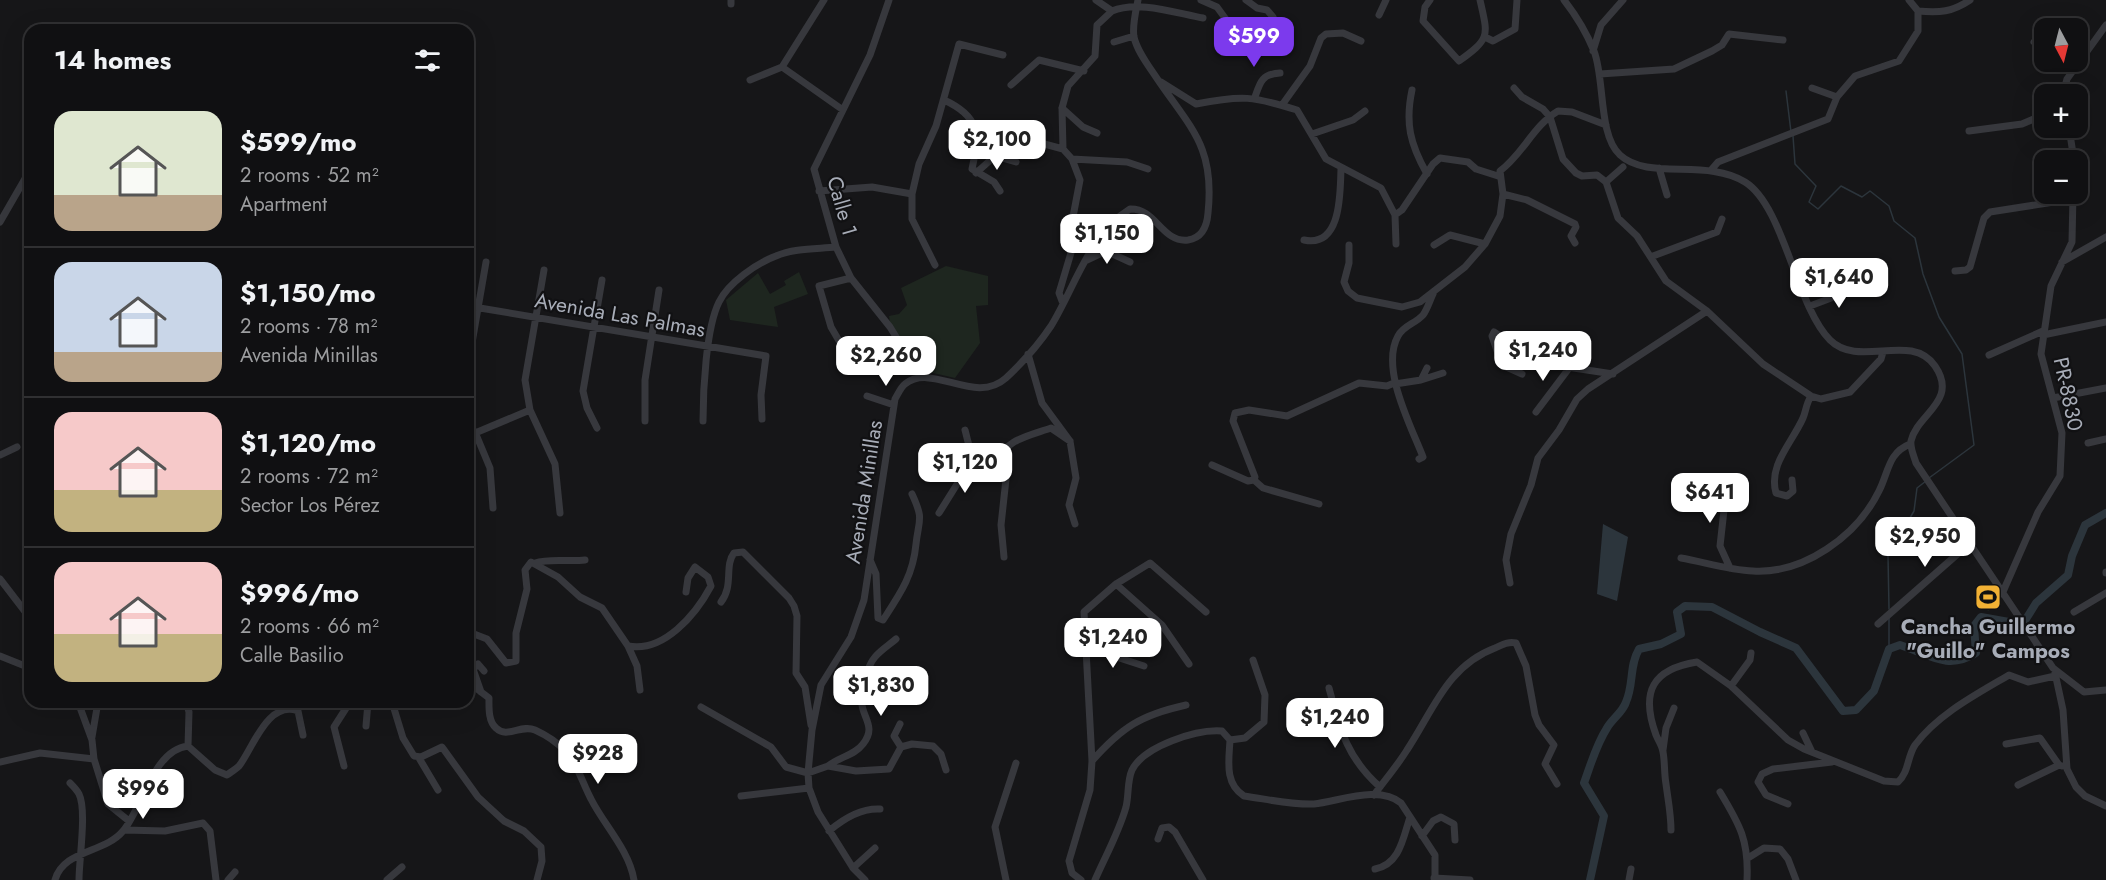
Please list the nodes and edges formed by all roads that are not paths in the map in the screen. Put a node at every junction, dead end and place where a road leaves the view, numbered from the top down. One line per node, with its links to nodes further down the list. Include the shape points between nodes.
1 (824, 0): 31 (street)
2 (889, 0): 46 (street, Calle 1, via 870,55)
3 (1096, 0): 16 (street)
4 (1201, 0): 27 (street, via 1217,7)
5 (1246, 0): 19 (street)
6 (1386, 0): 18 (street)
7 (1430, 0): 23 (street, via 1424,21 1459,61)
8 (1473, 0): 15 (street)
9 (1517, 0): 23 (street, via 1515,29 1493,41)
10 (1564, 0): 29 (street)
11 (1623, 0): 29 (street, via 1601,26)
12 (1909, 0): 17 (street)
13 (1970, 0): 17 (street, via 1944,13)
14 (1138, 3): 16 (street); 20 (street); 22 (street)
15 (1481, 4): 23 (street, via 1487,25)
16 (1112, 11): 32 (street, via 1096,25 1095,56)
17 (1918, 11): 42 (street, via 1918,31 1899,61 1855,76)
18 (1379, 15)
19 (1273, 17)
20 (1203, 18)
21 (2106, 25): 28 (street)
22 (1134, 36): 26 (street); 36 (street)
23 (1485, 37)
24 (1783, 40): 34 (street, via 1729,34 1722,45 1674,69)
25 (1360, 41): 44 (street, via 1343,33 1321,38 1310,66)
26 (1114, 42)
27 (1244, 44)
28 (2088, 50)
29 (1593, 51): 34 (street)
30 (1004, 55): 43 (street, via 959,44)
31 (782, 67): 35 (street); 46 (street)
32 (1084, 70): 37 (street, via 1039,60); 45 (street, via 1068,86)
33 (1280, 74): 41 (street, via 1262,78)
34 (1600, 74): 50 (street)
35 (750, 80)
36 (1159, 81): 41 (street, via 1196,104); 87 (street, via 1200,141 1207,160 1211,183 1203,231 1186,240 1174,238 1148,213 1130,209 1116,218)
37 (1011, 85)
38 (1514, 88): 48 (street)
39 (1812, 88): 42 (street)
40 (1412, 90): 64 (street, via 1407,113 1411,139)
41 (1255, 97): 44 (street)
42 (1837, 97): 62 (street, via 1828,120 1718,162)
43 (944, 100): 63 (street, via 963,109 971,118 977,146 972,169); 70 (street)
44 (1281, 105): 53 (street, via 1297,110)
45 (1062, 108): 52 (street, via 1089,131); 55 (street)
46 (843, 110): 69 (street, Calle 1, via 814,169)
47 (1365, 111): 53 (street, via 1353,120)
48 (1550, 117): 50 (street, via 1558,111 1572,112); 65 (street); 67 (street, via 1563,159 1582,176 1597,176)
49 (2034, 119): 51 (street)
50 (1606, 125): 59 (street, via 1618,154 1633,164)
51 (1969, 131)
52 (1097, 133)
53 (1312, 134): 61 (street, via 1326,159)
54 (1015, 136): 55 (street)
55 (1063, 149): 56 (street)
56 (1072, 159): 60 (street, via 1127,162); 99 (street, via 1080,180 1072,222 1073,246 1059,293)
57 (1016, 162): 63 (street, via 995,156)
58 (1623, 167): 67 (street)
59 (1659, 168): 62 (street); 72 (street)
60 (1148, 169)
61 (1341, 169): 75 (street, via 1380,188); 79 (street, via 1338,220 1322,238)
62 (1712, 169): 100 (street, via 1748,183 1765,202)
63 (976, 173): 68 (street, via 994,182)
64 (1427, 174): 65 (street, via 1433,164 1445,158 1468,162); 75 (street)
65 (1498, 176): 71 (street)
66 (24, 180): 77 (street)
67 (1606, 182): 86 (street, via 1618,218)
68 (1000, 191)
69 (819, 192): 70 (street, via 872,187); 85 (street, Calle 1)
70 (912, 194): 91 (street, via 912,219)
71 (1503, 194): 80 (street, via 1527,200 1575,224 1571,236); 82 (street, via 1500,216)
72 (1667, 195)
73 (2034, 204): 93 (street, via 1990,212 1984,218 1970,267)
74 (2073, 204): 90 (street, PR-8830 / PR-8830, via 2072,242)
75 (1395, 215): 81 (street)
76 (1722, 219): 86 (street, via 1717,232)
77 (0, 222)
78 (2106, 237): 90 (street)
79 (1304, 240)
80 (1575, 243)
81 (1395, 244)
82 (1485, 244): 84 (street, via 1450,235); 98 (street, via 1465,267)
83 (1349, 245): 98 (street, via 1344,282 1357,298 1402,307 1420,302)
84 (1434, 245)
85 (836, 247): 94 (street, Calle 1); 110 (street, via 778,255 738,280 724,292 718,304)
86 (1653, 256): 103 (street, via 1666,281)
87 (1084, 261): 89 (street, via 1106,251); 99 (street)
88 (486, 262): 102 (street)
89 (1130, 262)
90 (2062, 262): 108 (street, PR-8830 / PR-8830, via 2055,270)
91 (935, 265)
92 (544, 270): 104 (street)
93 (1955, 271)
94 (851, 278): 116 (street, via 819,286 831,327); 120 (street, Calle 1, via 890,327)
95 (602, 280): 106 (street)
96 (1860, 288): 100 (street)
97 (659, 290): 109 (street)
98 (1434, 292): 122 (street, via 1423,315 1397,338)
99 (1062, 301): 112 (street, via 1051,326)
100 (1810, 306): 111 (street, via 1837,346 1855,353)
101 (474, 307): 102 (street, Avenida Las Palmas)
102 (478, 307): 104 (street, Avenida Las Palmas); 107 (street)
103 (1707, 311): 119 (street); 125 (street, via 1763,364)
104 (536, 317): 106 (street, Avenida Las Palmas); 128 (street, via 525,380)
105 (2106, 322): 108 (street)
106 (593, 327): 109 (street, Avenida Las Palmas); 133 (street, via 583,391)
107 (474, 331)
108 (2043, 333): 113 (street); 126 (street, PR-8830 / PR-8830, via 2041,354)
109 (651, 337): 110 (street, Avenida Las Palmas); 131 (street)
110 (709, 346): 130 (street, Avenida Las Palmas, via 766,356); 132 (street)
111 (1883, 352): 125 (street, via 1850,392 1821,399); 139 (street, via 1906,350 1920,354 1934,365 1940,378 1938,404 1915,431)
112 (1028, 354): 120 (street, via 999,384 989,387); 137 (street, via 1042,403)
113 (1989, 355)
114 (1569, 367): 118 (street, via 1541,363 1494,332 1502,364); 119 (street); 129 (street)
115 (1427, 368): 121 (street)
116 (856, 370)
117 (1443, 373): 121 (street)
118 (1522, 374)
119 (1613, 374): 163 (street, via 1577,399 1538,459 1511,534 1506,560)
120 (920, 376): 127 (street, Avenida Minillas, via 905,384)
121 (1421, 380): 122 (street)
122 (1395, 383): 142 (street, via 1423,457); 147 (street, via 1359,383 1287,416 1249,410 1235,412 1233,421 1253,465)
123 (2106, 388): 126 (street)
124 (867, 396): 127 (street)
125 (1810, 396): 148 (street, via 1773,482 1776,494 1787,496 1793,491)
126 (2053, 398): 167 (street, PR-8830 / PR-8830, via 2062,433 2060,476 2038,512)
127 (894, 405): 159 (street, Avenida Minillas)
128 (530, 410): 135 (street); 152 (street, via 555,464)
129 (1536, 412)
130 (762, 419)
131 (645, 421)
132 (703, 421)
133 (597, 428)
134 (965, 430): 143 (street)
135 (476, 432): 151 (street, via 490,468)
136 (2106, 439): 138 (street)
137 (1070, 441): 144 (street, via 1051,428 1015,440); 154 (street, via 1076,478 1069,505)
138 (2088, 443)
139 (1910, 444): 155 (street, via 1916,463); 161 (street, via 1892,455 1879,492 1854,526 1827,549 1772,571)
140 (17, 447): 141 (street)
141 (0, 455)
142 (1419, 459)
143 (976, 461): 144 (street, via 982,468); 153 (street)
144 (994, 465): 156 (street, via 1006,479 1001,525)
145 (1212, 465): 147 (street)
146 (1731, 478): 161 (street, via 1720,546)
147 (1254, 480): 150 (street, via 1263,488)
148 (1792, 480)
149 (912, 494): 159 (street, via 921,519 914,566 883,620 878,618 876,574)
150 (1319, 504)
151 (493, 507)
152 (560, 513)
153 (939, 513)
154 (1075, 524)
155 (1969, 544): 167 (street); 172 (street)
156 (1004, 557)
157 (1681, 558): 161 (street)
158 (585, 560): 160 (street)
159 (870, 560): 204 (street, Avenida Minillas, via 864,600 850,637 821,685)
160 (535, 563): 173 (street, via 531,562 525,570 527,589 516,633 516,661 506,663 488,639); 175 (street, via 580,597 602,608)
161 (1730, 568)
162 (0, 579): 169 (street)
163 (1510, 583)
164 (1116, 584): 170 (street, via 1145,563 1155,566); 176 (street, via 1084,612); 180 (street, via 1162,624)
165 (686, 592): 175 (street, via 695,567 708,577 711,586 704,598 675,632 640,648)
166 (2106, 593): 171 (street)
167 (2002, 594): 186 (street)
168 (721, 602): 204 (street, via 729,588 729,559 734,553 743,552 789,598 797,616 796,673 805,687)
169 (24, 610)
170 (1206, 612)
171 (2074, 612)
172 (1878, 624)
173 (474, 634)
174 (896, 639): 222 (street, via 875,657 867,673 862,705 869,720 866,740 853,753)
175 (628, 646): 190 (street, via 637,666)
176 (1085, 652): 182 (street, via 1101,652); 216 (street, via 1090,681)
177 (1751, 653): 187 (street)
178 (0, 656): 181 (street)
179 (1253, 660): 208 (street, via 1265,694 1264,722 1245,738)
180 (1189, 664)
181 (24, 666)
182 (1144, 666)
183 (474, 668): 184 (street, via 478,663)
184 (484, 670)
185 (474, 672): 192 (street)
186 (2054, 672): 191 (street, via 2084,692); 217 (street, via 2028,682 2009,675 1966,701 1916,744 1905,775 1898,782 1884,781); 223 (street, via 2063,710)
187 (1731, 686): 212 (street, via 1697,662 1661,673 1652,688 1650,703 1655,734); 213 (street, via 1788,740)
188 (474, 687): 192 (street)
189 (1329, 688): 229 (street, via 1351,754)
190 (640, 690)
191 (2106, 690)
192 (481, 692): 261 (street, via 489,698 491,722 497,730 507,733 524,727 533,729 566,752 582,775 591,800 610,828)
193 (1186, 705): 216 (street, via 1157,711 1130,723)
194 (701, 707): 225 (street, via 771,747 786,767)
195 (80, 708): 207 (street)
196 (97, 708): 207 (street)
197 (188, 708): 210 (street)
198 (346, 708): 221 (street, via 334,727)
199 (368, 708): 203 (street)
200 (394, 708): 214 (street, via 403,738)
201 (1674, 708): 212 (street)
202 (900, 724): 211 (street, via 894,736)
203 (366, 726)
204 (812, 730): 225 (street, Avenida Minillas)
205 (1803, 733): 213 (street)
206 (303, 735): 210 (street, via 298,711 281,712 259,730 239,767 227,775 215,770)
207 (92, 740): 215 (street)
208 (1230, 740): 233 (street, via 1229,775 1235,790 1244,796 1313,804); 265 (street, via 1222,731 1205,730 1153,749 1139,759 1131,772 1126,808)
209 (2006, 744): 220 (street, via 2040,738)
210 (188, 746): 239 (street, via 165,757)
211 (901, 747): 222 (street, via 889,769 856,771); 224 (street, via 933,746)
212 (1663, 750): 241 (street)
213 (1812, 752): 217 (street)
214 (419, 758): 231 (street); 260 (street, via 442,747 478,796 504,821 524,831 541,847)
215 (94, 759): 218 (street, via 40,753); 239 (street, via 108,804)
216 (1092, 761): 264 (street, via 1090,790 1069,861 1072,873)
217 (1835, 761): 235 (street, via 1762,774 1758,782 1766,795)
218 (0, 762)
219 (1016, 764): 263 (street, via 995,827)
220 (2060, 765): 223 (street); 228 (street)
221 (344, 766)
222 (828, 766): 225 (street)
223 (2067, 769): 236 (street, via 2085,796)
224 (946, 770)
225 (808, 773): 230 (street, Avenida Minillas)
226 (70, 783): 247 (street, via 80,801)
227 (1557, 784): 229 (street, via 1545,764 1554,745 1539,725 1526,666 1516,643 1510,642 1483,653 1450,678)
228 (2018, 785)
229 (1380, 787): 233 (street)
230 (809, 788): 234 (street); 242 (street, Avenida Minillas)
231 (438, 790)
232 (1720, 792): 248 (street, via 1743,831)
233 (1374, 795): 238 (street, via 1394,798)
234 (741, 796)
235 (1788, 804)
236 (2106, 806)
237 (880, 809): 242 (street, via 869,808)
238 (1410, 817): 243 (street); 251 (street, via 1397,856)
239 (129, 821): 240 (street)
240 (124, 830): 247 (street, via 109,845); 257 (street, via 165,831 203,823 210,831)
241 (1671, 830)
242 (829, 831): 250 (street, Avenida Minillas)
243 (1422, 836): 245 (street, via 1441,817 1454,824); 254 (street, via 1435,855)
244 (1158, 839): 266 (street, via 1162,828 1169,827 1175,832)
245 (1455, 840)
246 (875, 848): 250 (street)
247 (79, 856): 255 (street, via 63,864); 256 (street)
248 (1748, 858): 269 (street); 270 (street, via 1764,848 1780,849)
249 (402, 867): 259 (street)
250 (853, 868): 262 (street, Avenida Minillas)
251 (1375, 869)
252 (1631, 869): 268 (street)
253 (234, 872): 258 (street)
254 (1434, 879): 267 (street)
255 (55, 880)
256 (79, 880)
257 (216, 880)
258 (228, 880)
259 (387, 880)
260 (537, 880)
261 (634, 880)
262 (865, 880)
263 (1006, 880)
264 (1081, 880)
265 (1095, 880)
266 (1203, 880)
267 (1470, 880)
268 (1629, 880)
269 (1747, 880)
270 (1796, 880)

